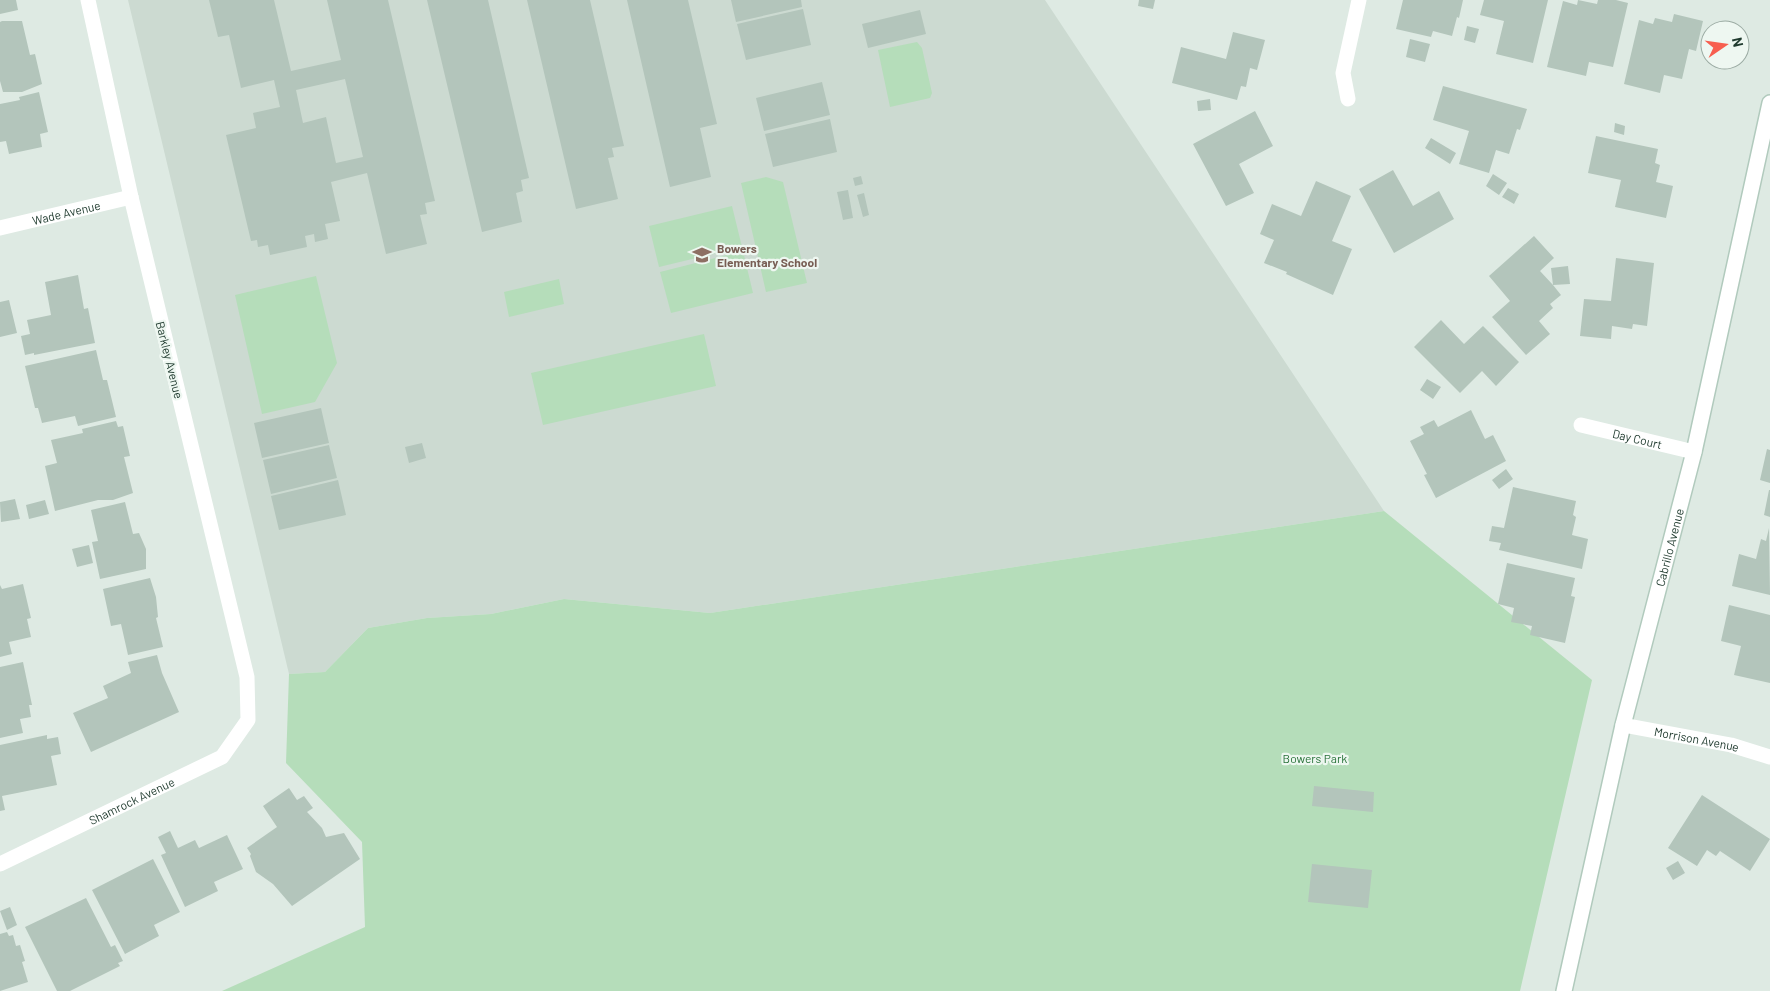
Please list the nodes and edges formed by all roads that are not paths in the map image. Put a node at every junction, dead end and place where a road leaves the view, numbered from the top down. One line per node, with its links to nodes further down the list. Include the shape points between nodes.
1 (88, 0): 5 (street, Barkley Avenue)
2 (1358, 0): 3 (street, via 1343,73)
3 (1348, 99)
4 (1770, 103): 8 (street, Cabrillo Avenue)
5 (131, 197): 6 (street, Wade Avenue); 9 (street, Barkley Avenue, via 247,677)
6 (0, 228)
7 (1581, 425): 8 (street, Day Court)
8 (1694, 452): 10 (street, Cabrillo Avenue)
9 (248, 720): 12 (street, Shamrock Avenue, via 222,757)
10 (1623, 726): 11 (street, Morrison Avenue, via 1731,745); 13 (street, Cabrillo Avenue)
11 (1770, 756)
12 (0, 864)
13 (1564, 991)

